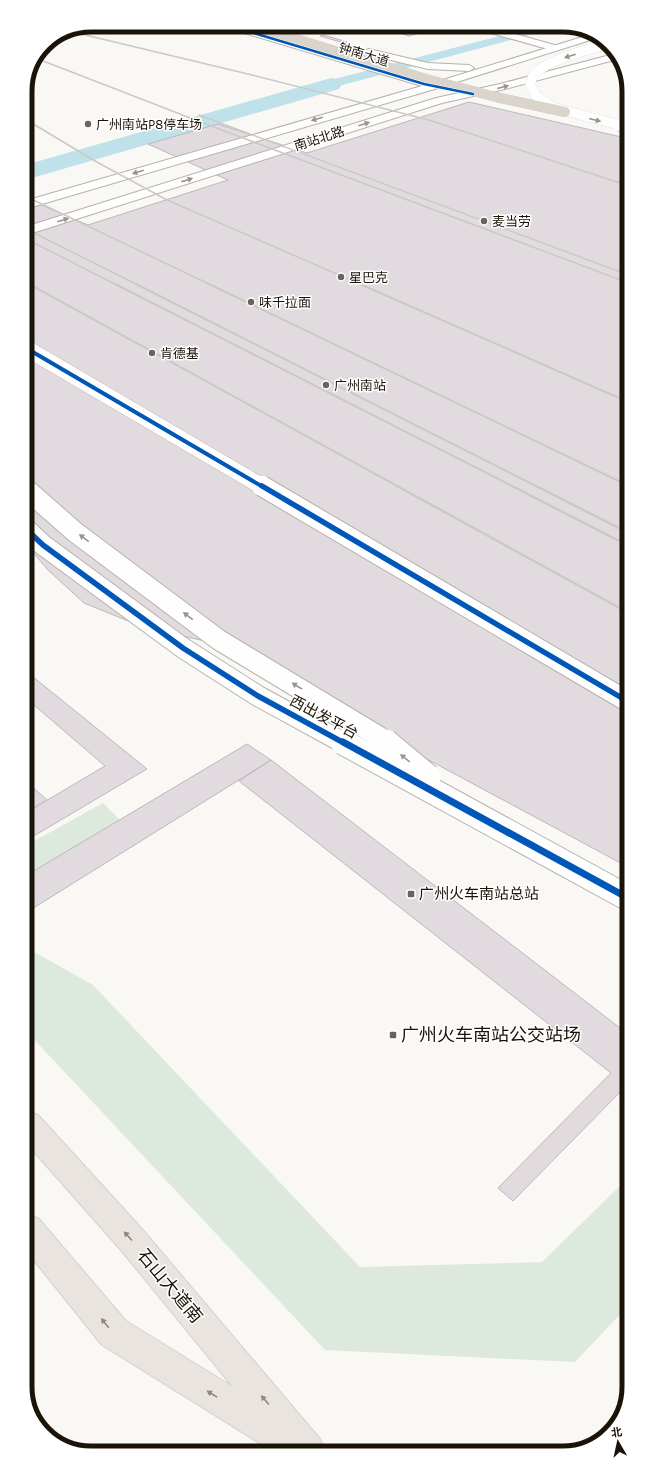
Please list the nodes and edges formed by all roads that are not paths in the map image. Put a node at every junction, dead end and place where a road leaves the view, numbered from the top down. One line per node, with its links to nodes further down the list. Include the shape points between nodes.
1 (249, 32): 7 (street, 钟南大道)
2 (274, 32): 20 (highway, bridge, via 426,78)
3 (297, 32): 6 (street)
4 (498, 32): 9 (street)
5 (589, 38): 9 (street, 南站北路)
6 (326, 41): 10 (street); 12 (street)
7 (288, 44): 13 (street, 钟南大道); 15 (street)
8 (601, 46): 20 (street, one-way to 20, bridge, via 556,60 534,73 530,82 532,91 548,105)
9 (555, 48): 14 (street, 南站北路)
10 (368, 54): 12 (street); 13 (street)
11 (611, 57): 18 (street, 南站北路, one-way to 11)
12 (390, 59): 14 (street, via 438,67 470,68); 16 (street)
13 (346, 60): 15 (street, 钟南大道)
14 (508, 63): 16 (street, 南站北路)
15 (358, 66): 17 (street, 钟南大道); 19 (street, via 389,82 392,93)
16 (449, 81): 17 (street, 南站北路); 18 (street)
17 (432, 86): 18 (street, 钟南大道); 19 (street, 南站北路)
18 (472, 94): 23 (street, 南站北路, one-way to 18, via 404,111)
19 (388, 99): 22 (street, 南站北路, one-way to 22)
20 (565, 112): 21 (street, one-way to 21, bridge)
21 (622, 126)
22 (32, 203)
23 (32, 229)
24 (32, 352): 27 (street, bridge)
25 (32, 494): 28 (street, 西出发平台, one-way to 25, bridge, via 378,736 219,640 75,532)
26 (32, 535): 28 (street, 西出发平台, bridge, via 183,648 258,696)
27 (622, 698)
28 (468, 809): 29 (street, 西出发平台, bridge)
29 (622, 895)
30 (32, 1128): 33 (main road, 石山大道南, one-way to 30, via 131,1239)
31 (32, 1234): 32 (main road, 石山大道南, one-way to 31, via 114,1333)
32 (299, 1446)
33 (303, 1446)

